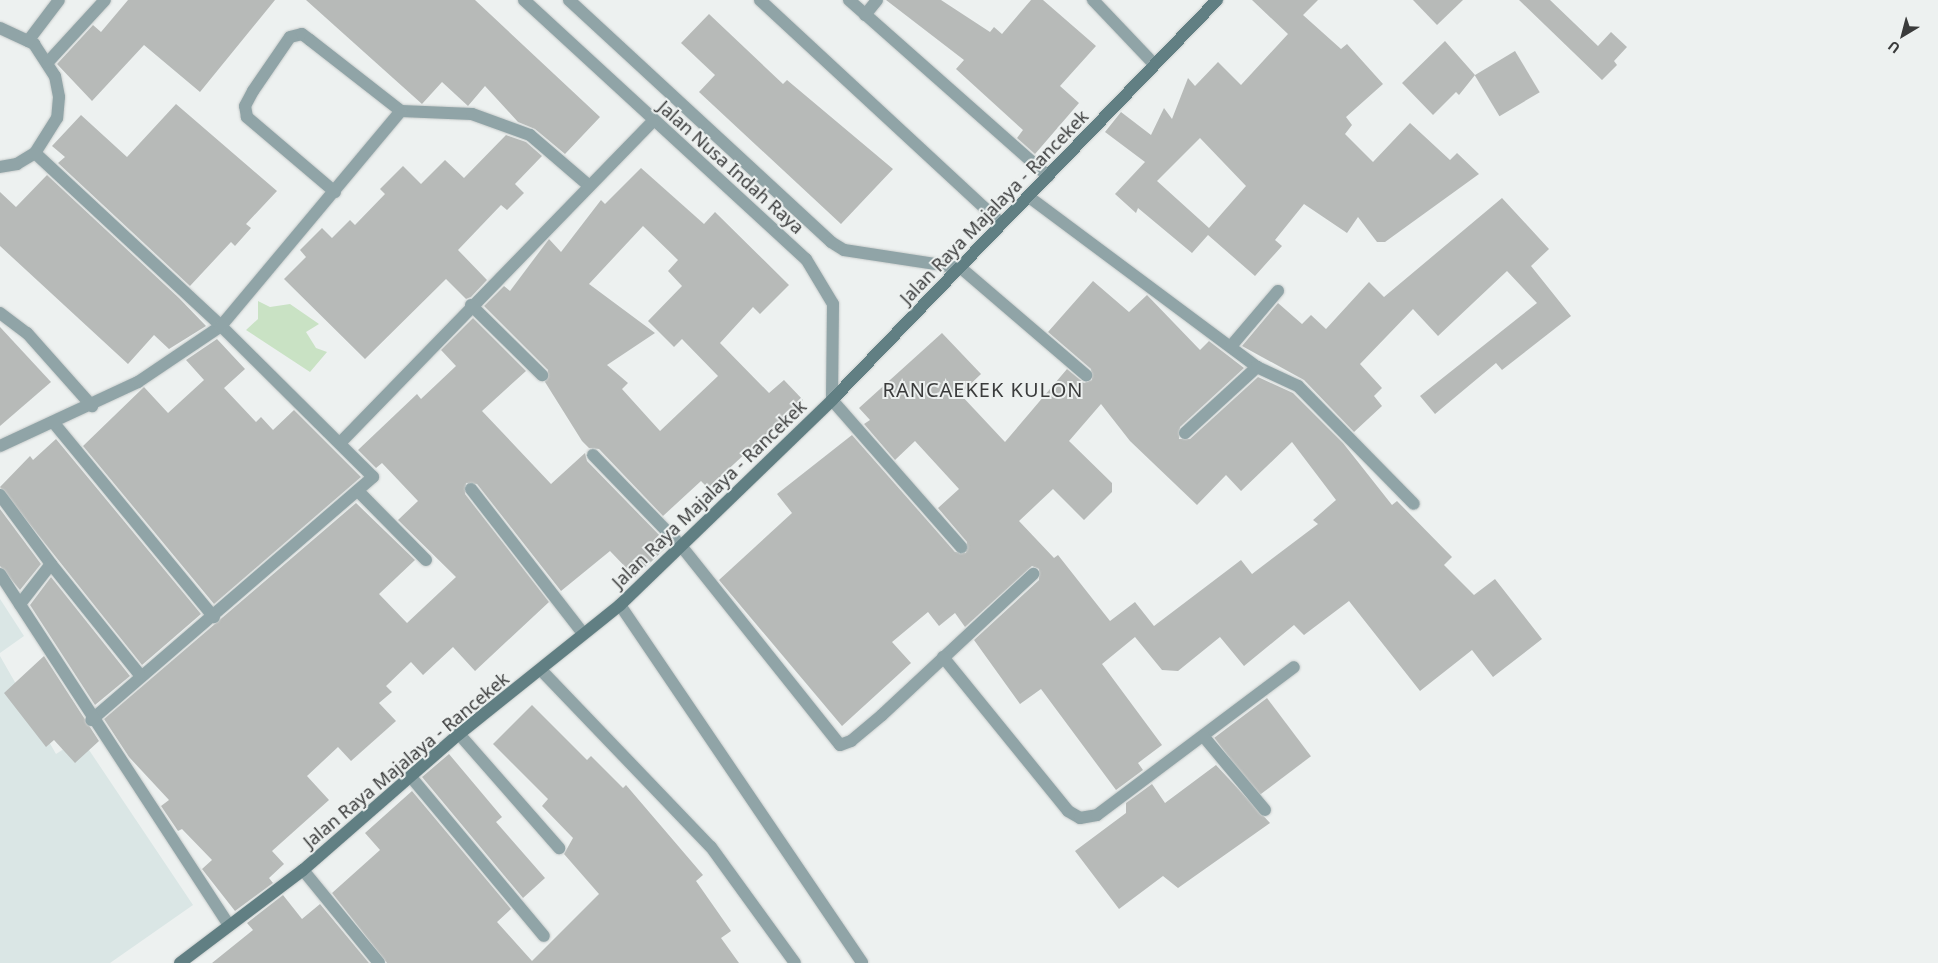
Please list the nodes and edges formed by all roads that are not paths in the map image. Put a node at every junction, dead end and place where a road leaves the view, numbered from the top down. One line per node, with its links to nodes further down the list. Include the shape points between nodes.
1 (59, 0): 12 (street)
2 (105, 0): 13 (street)
3 (524, 0): 16 (street, Jalan Nusa Indah Raya)
4 (569, 0): 24 (street, Jalan Nusa Indah Raya, via 831,242 844,250)
5 (760, 0): 23 (street)
6 (849, 0): 10 (street)
7 (877, 0): 10 (street)
8 (1093, 0): 14 (street)
9 (1217, 0): 14 (main road, Jalan Raya Majalaya - Rancekek)
10 (865, 15): 19 (street)
11 (0, 28): 12 (street)
12 (28, 41): 13 (street)
13 (48, 62): 17 (street, via 59,97 57,118)
14 (1153, 63): 19 (main road, Jalan Raya Majalaya - Rancekek)
15 (401, 111): 20 (street, via 472,114 502,122 530,135); 21 (street); 21 (street, via 302,34 290,37 249,98 247,117)
16 (654, 120): 20 (street); 33 (street, Jalan Nusa Indah Raya, via 806,259 833,304)
17 (35, 152): 18 (street, via 17,164); 28 (street)
18 (0, 167)
19 (1048, 176): 22 (main road, Jalan Raya Majalaya - Rancekek)
20 (588, 184): 26 (street)
21 (334, 192): 28 (street)
22 (1029, 197): 23 (main road, Jalan Raya Majalaya - Rancekek); 29 (street)
23 (1001, 223): 24 (main road, Jalan Raya Majalaya - Rancekek)
24 (960, 268): 32 (street); 33 (main road, Jalan Raya Majalaya - Rancekek)
25 (1278, 290): 29 (street)
26 (471, 305): 31 (street); 37 (street)
27 (0, 313): 34 (street, via 27,334)
28 (221, 326): 34 (street, via 146,376); 37 (street)
29 (1232, 345): 30 (street)
30 (1257, 367): 36 (street); 43 (street, via 1298,386 1312,398)
31 (542, 375)
32 (1086, 375)
33 (832, 400): 44 (main road, Jalan Raya Majalaya - Rancekek); 45 (street)
34 (92, 406): 35 (street)
35 (53, 422): 38 (street); 52 (street)
36 (1185, 433)
37 (340, 444): 41 (street, via 373,477)
38 (0, 446)
39 (593, 455): 44 (street)
40 (471, 489): 53 (street)
41 (360, 493): 46 (street); 52 (street)
42 (0, 495): 47 (street)
43 (1414, 504)
44 (682, 547): 51 (main road, Jalan Raya Majalaya - Rancekek); 54 (street, via 840,745 851,741)
45 (961, 547)
46 (426, 560)
47 (51, 564): 50 (street); 57 (street)
48 (0, 574): 50 (street)
49 (1033, 574): 54 (street)
50 (20, 604): 58 (street)
51 (620, 605): 53 (main road, Jalan Raya Majalaya - Rancekek); 70 (street)
52 (214, 617): 57 (street)
53 (582, 632): 56 (main road, Jalan Raya Majalaya - Rancekek)
54 (944, 657): 60 (street, via 1068,811 1080,818 1097,815)
55 (1294, 666): 60 (street)
56 (541, 670): 59 (main road, Jalan Raya Majalaya - Rancekek); 69 (street, via 711,847)
57 (140, 674): 58 (street)
58 (91, 720): 65 (street)
59 (459, 734): 61 (main road, Jalan Raya Majalaya - Rancekek); 63 (street)
60 (1204, 736): 62 (street)
61 (411, 777): 64 (main road, Jalan Raya Majalaya - Rancekek); 66 (street)
62 (1265, 810)
63 (558, 848)
64 (303, 870): 65 (main road, Jalan Raya Majalaya - Rancekek); 68 (street)
65 (229, 925): 67 (main road, Jalan Raya Majalaya - Rancekek)
66 (544, 936)
67 (180, 963)
68 (379, 963)
69 (795, 963)
70 (862, 963)

